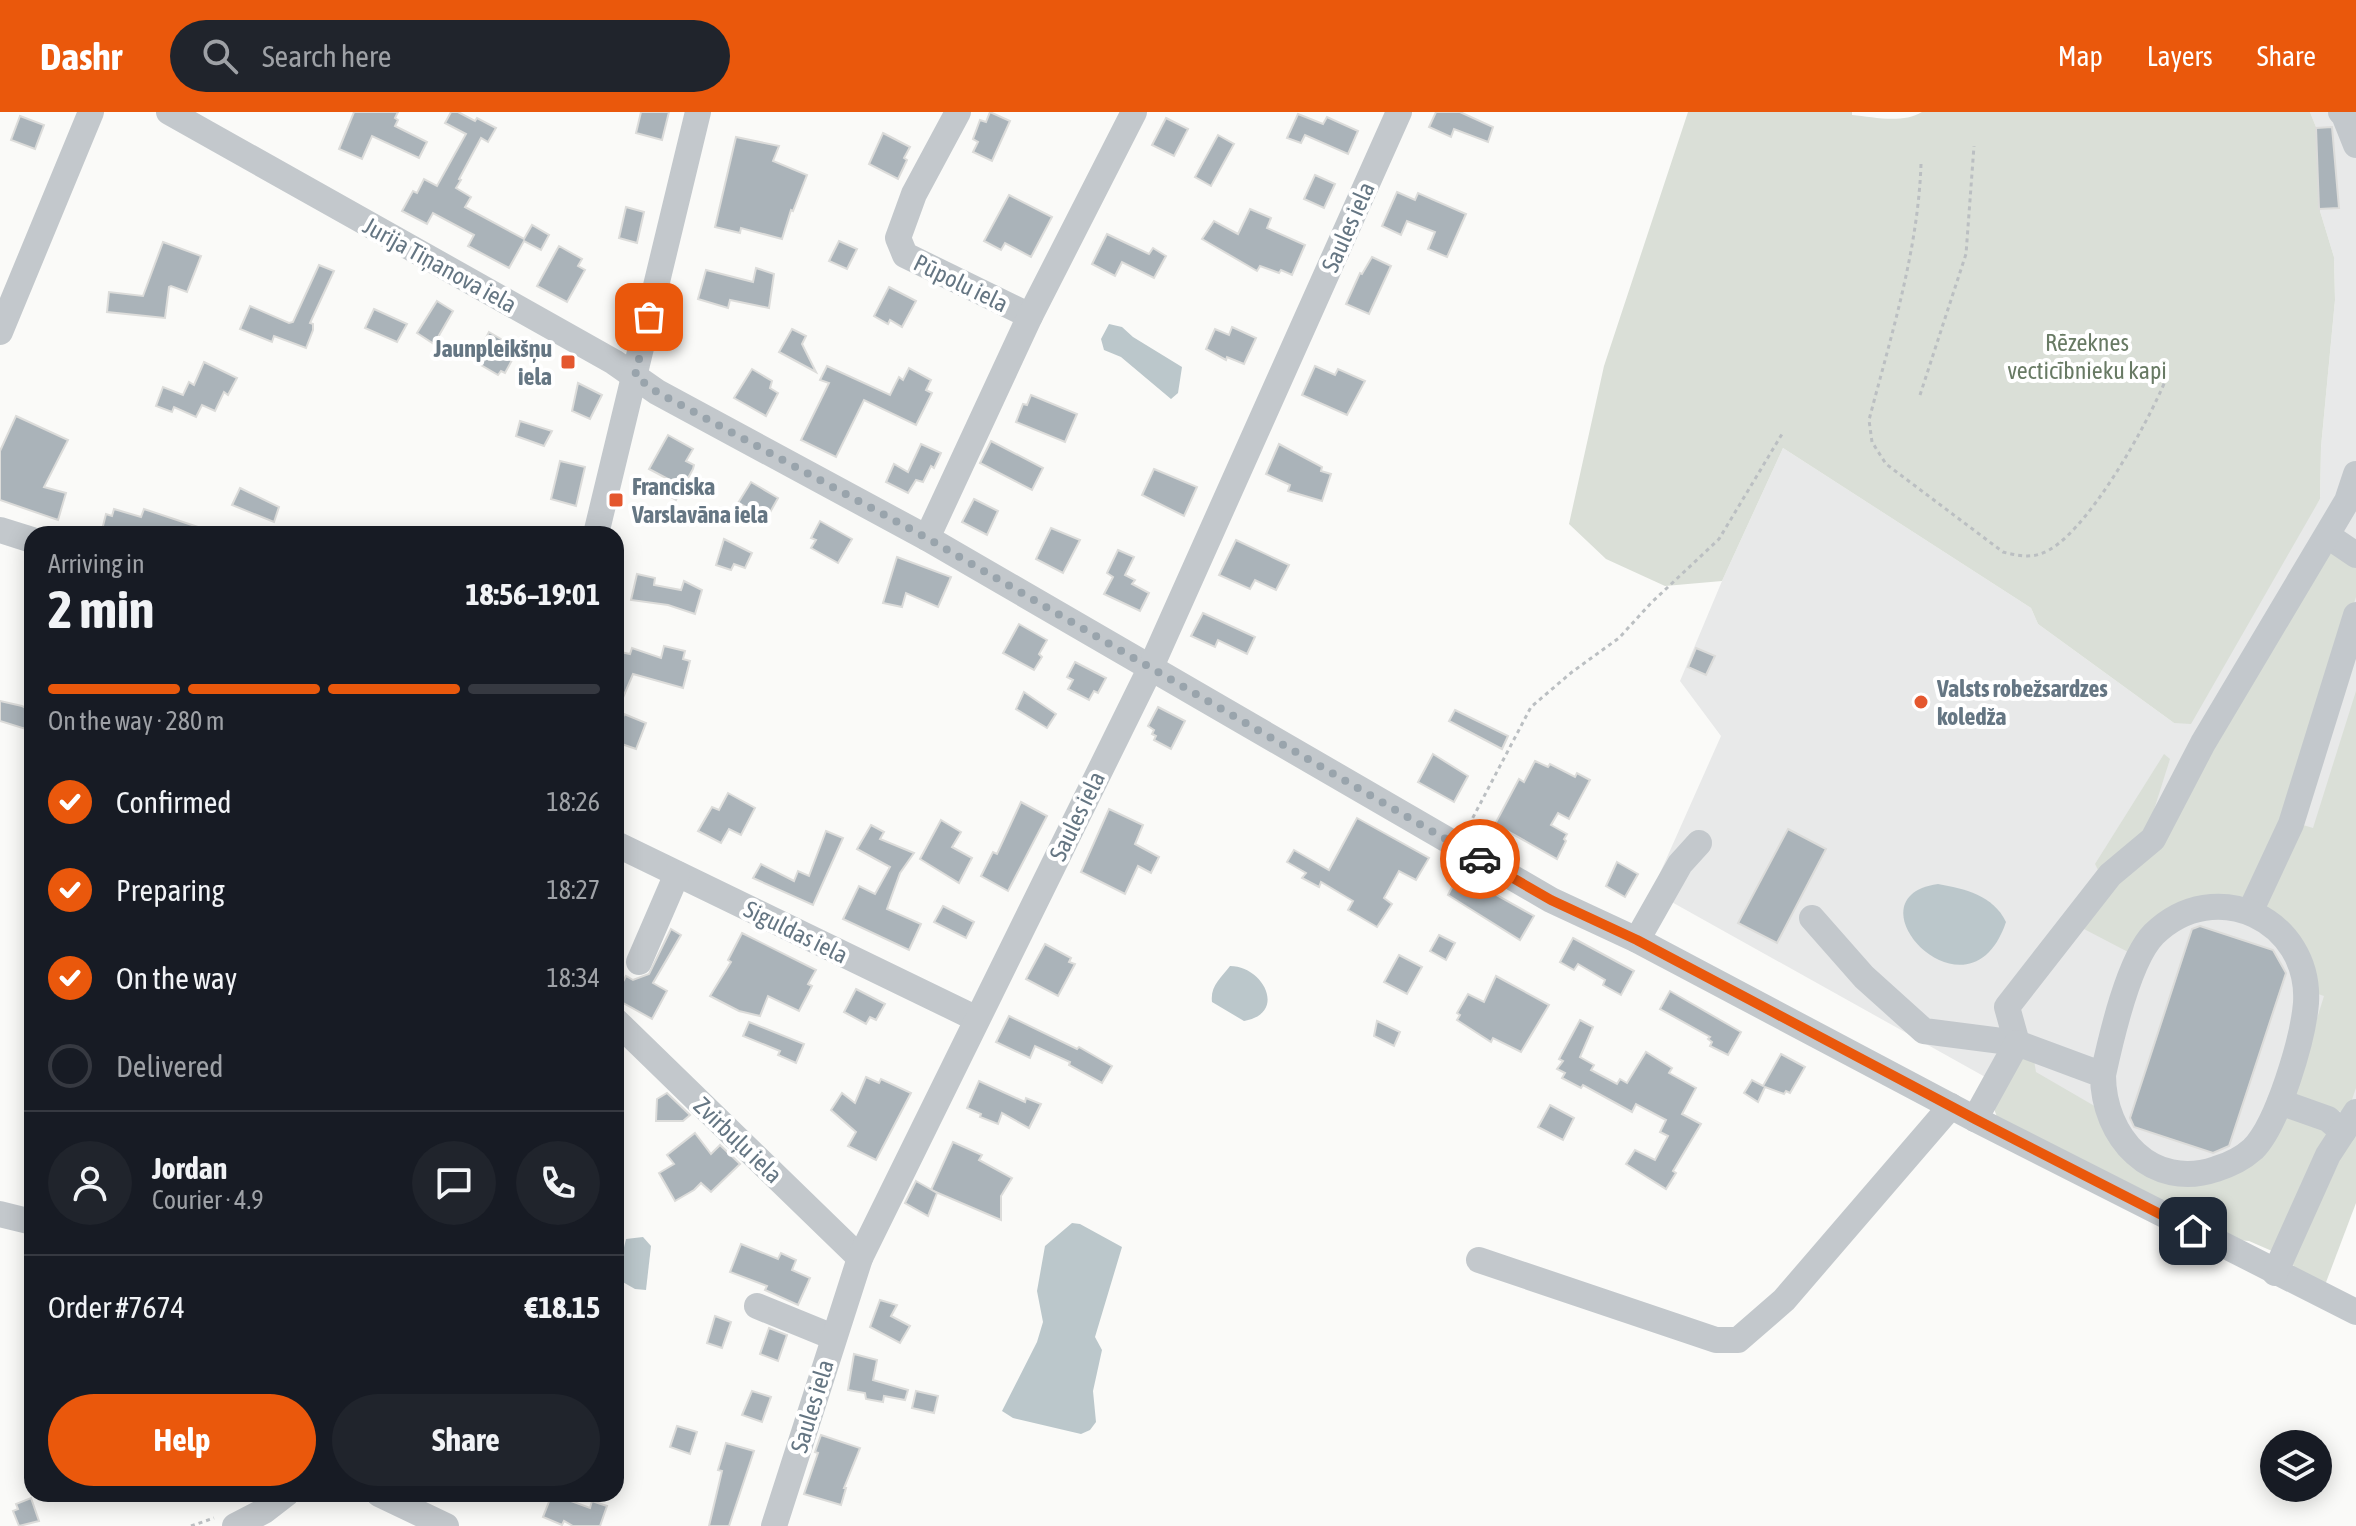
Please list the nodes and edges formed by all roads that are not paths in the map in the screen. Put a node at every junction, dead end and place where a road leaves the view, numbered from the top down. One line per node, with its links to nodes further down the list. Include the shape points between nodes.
1 (91, 112): 10 (street)
2 (169, 112): 11 (street, Jurija Tiņanova iela)
3 (698, 112): 11 (street)
4 (958, 112): 9 (street, Pūpolu iela, via 914,194 898,238 905,255)
5 (1134, 112): 9 (street, Pūpolu iela)
6 (1399, 112): 20 (street, Saules iela)
7 (2341, 112): 8 (street)
8 (2356, 145)
9 (1030, 316): 17 (street, Pūpolu iela)
10 (0, 332)
11 (635, 376): 13 (street); 17 (street, Jurija Tiņanova iela)
12 (2356, 474): 15 (street)
13 (598, 526)
14 (0, 530): 16 (street)
15 (2328, 536): 18 (street); 30 (street, via 2203,743 2153,839 2110,875 2007,1007)
16 (24, 538)
17 (927, 538): 20 (street, Jurija Tiņanova iela)
18 (2356, 555)
19 (2356, 615): 24 (street, via 2291,824)
20 (1150, 669): 26 (street, Jurija Tiņanova iela, via 1551,900); 28 (street, Saules iela)
21 (1699, 843): 26 (street, via 1680,864)
22 (624, 848): 23 (street, Siguldas iela)
23 (677, 874): 27 (street); 28 (street, Siguldas iela)
24 (2250, 912): 31 (street, via 2198,909 2155,933 2138,958); 32 (street, via 2273,924 2291,944 2306,983 2306,1007)
25 (1812, 918): 30 (street, via 1864,977 1924,1031)
26 (1637, 940): 33 (street, Jurija Tiņanova iela)
27 (639, 962)
28 (977, 1019): 38 (street, Saules iela)
29 (624, 1029): 38 (street, Zvirbuļu iela)
30 (2017, 1043): 31 (street); 34 (street)
31 (2103, 1075): 32 (street, via 2105,1104 2115,1128 2143,1160 2169,1174 2201,1174 2241,1159 2264,1134)
32 (2280, 1102): 35 (street)
33 (1951, 1106): 34 (street, Jurija Tiņanova iela); 39 (street, via 1784,1300 1738,1340 1716,1340)
34 (1975, 1119): 40 (street, Jurija Tiņanova iela)
35 (2350, 1122): 40 (street, via 2328,1155)
36 (0, 1214): 37 (street)
37 (24, 1220)
38 (860, 1258): 43 (street, Saules iela)
39 (1479, 1260)
40 (2275, 1273): 42 (street, Jurija Tiņanova iela)
41 (757, 1306): 43 (street)
42 (2356, 1312)
43 (833, 1337): 48 (street, Saules iela)
44 (276, 1502): 46 (street)
45 (396, 1502): 47 (street)
46 (235, 1526)
47 (446, 1526)
48 (774, 1526)

